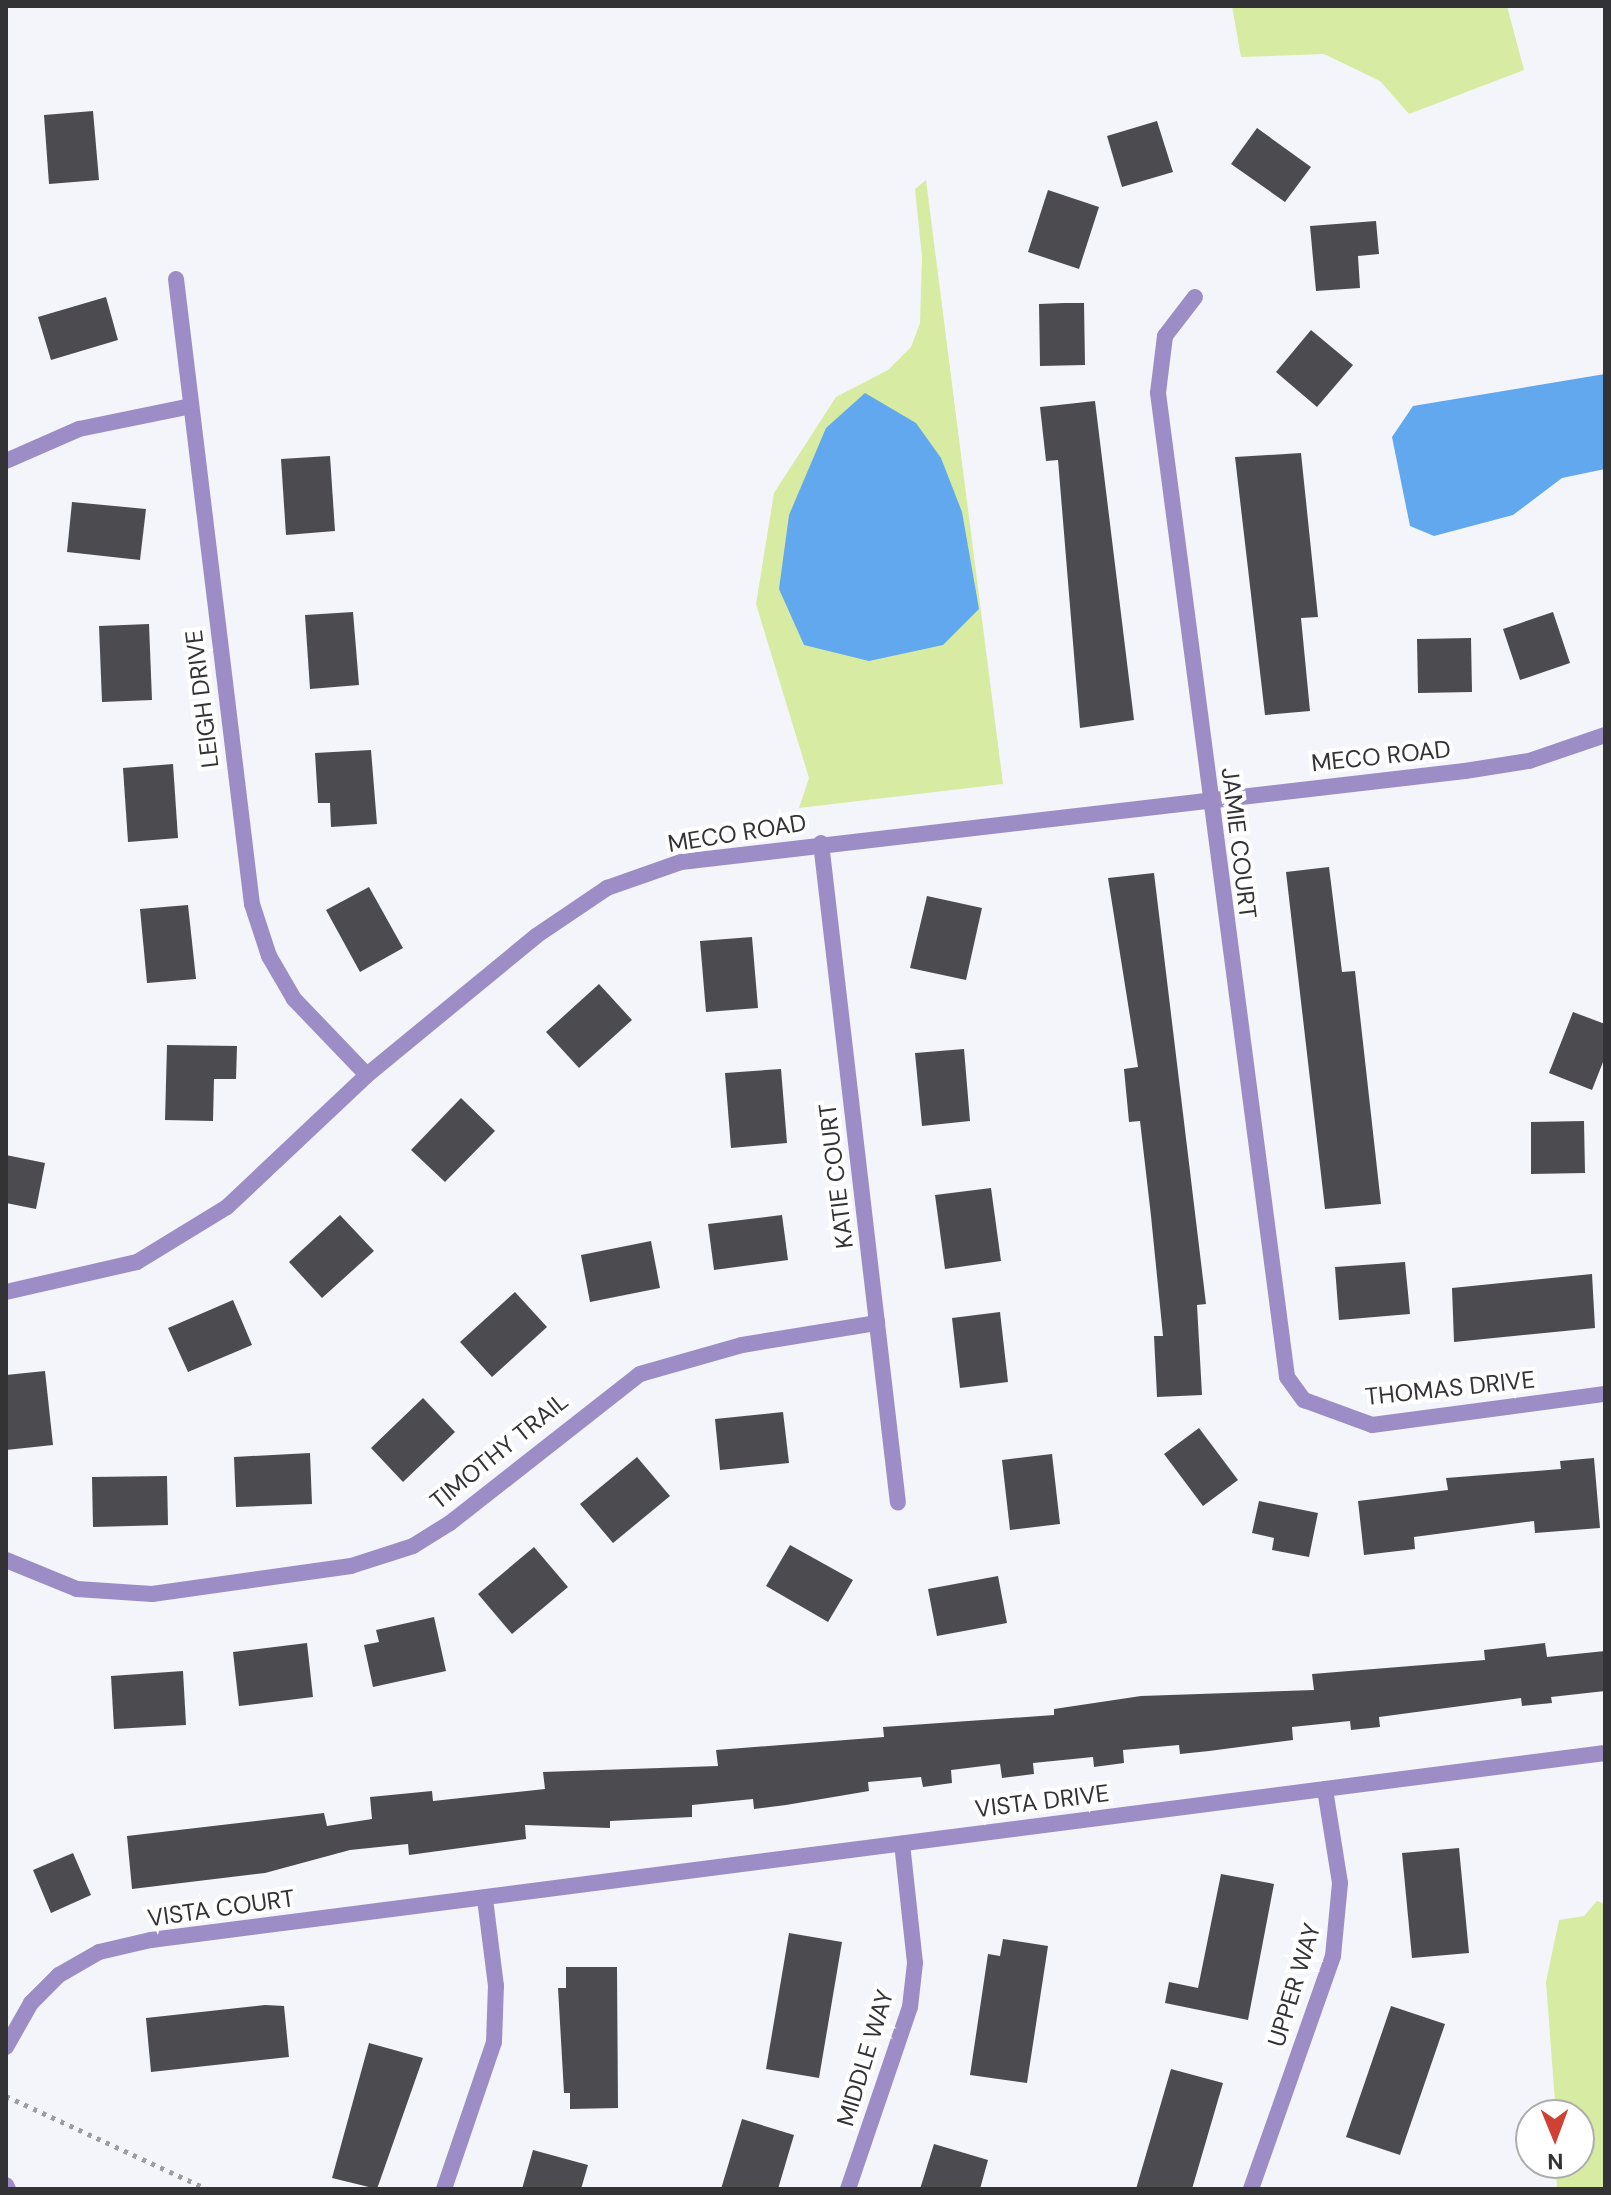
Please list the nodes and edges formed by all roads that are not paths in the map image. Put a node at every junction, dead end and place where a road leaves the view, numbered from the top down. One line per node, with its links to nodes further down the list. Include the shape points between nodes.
1 (176, 279): 3 (street, LEIGH DRIVE)
2 (1195, 297): 6 (street, JAMIE COURT, via 1165,336 1158,393)
3 (191, 406): 4 (street, via 79,429); 8 (street, LEIGH DRIVE, via 252,904 269,956 294,999)
4 (6, 461)
5 (1605, 735): 6 (street, MECO ROAD, via 1529,761)
6 (1209, 800): 7 (street, MECO ROAD); 12 (street, JAMIE COURT, via 1279,1352)
7 (821, 843): 8 (street, MECO ROAD, via 681,862 607,888 536,936); 10 (street, KATIE COURT)
8 (367, 1075): 9 (street, MECO ROAD, via 227,1207 137,1262)
9 (6, 1292)
10 (877, 1323): 13 (street, KATIE COURT); 14 (street, TIMOTHY TRAIL, via 742,1345 640,1374 450,1523 413,1546 351,1566 152,1594 77,1589)
11 (1605, 1394): 12 (street, THOMAS DRIVE, via 1372,1425)
12 (1304, 1400)
13 (898, 1503)
14 (6, 1560)
15 (1605, 1753): 16 (street, VISTA DRIVE)
16 (1325, 1789): 17 (street, VISTA DRIVE); 22 (street, UPPER WAY, via 1340,1883 1333,1956)
17 (902, 1844): 18 (street, VISTA DRIVE); 21 (street, MIDDLE WAY, via 915,1963 910,2007)
18 (485, 1899): 19 (street, VISTA COURT, via 99,1952 31,2003); 20 (street, via 496,1986 494,2042)
19 (6, 2047)
20 (444, 2189)
21 (848, 2189)
22 (1251, 2189)

